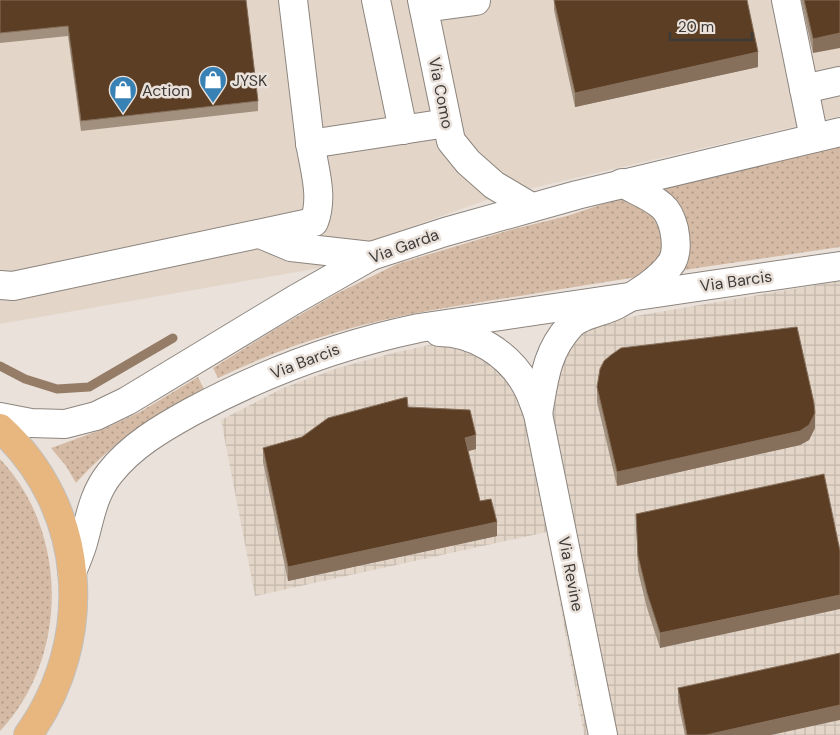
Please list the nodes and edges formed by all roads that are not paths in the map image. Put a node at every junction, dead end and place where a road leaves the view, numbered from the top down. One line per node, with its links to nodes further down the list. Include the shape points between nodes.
1 (293, 0): 11 (street)
2 (376, 0): 8 (street)
3 (786, 0): 7 (street)
4 (476, 1): 5 (street)
5 (423, 4): 9 (street, Via Como)
6 (840, 81): 7 (street)
7 (804, 89): 10 (street)
8 (402, 130): 9 (street); 11 (street)
9 (449, 132): 13 (street, Via Como, via 468,162 494,185)
10 (827, 135): 12 (street, Via Garda)
11 (310, 144): 14 (street, via 319,212 314,222)
12 (622, 183): 13 (street, Via Garda); 18 (street, Via Barcis, via 663,206 672,222 676,240 673,262 650,285)
13 (531, 207): 15 (street, Via Garda)
14 (260, 234): 15 (street, via 291,247); 17 (street)
15 (371, 256): 21 (street, Via Garda, via 127,401 96,416 65,424 31,423)
16 (840, 266): 18 (street, Via Barcis)
17 (7, 285)
18 (632, 297): 19 (street, Via Barcis); 20 (street, Via Revine, via 571,324 554,346 546,368)
19 (380, 336): 20 (street, Via Revine, via 448,332 473,339 496,351 510,364 526,385); 23 (street, Via Barcis, via 336,348 248,383 168,425 135,448 110,472 98,491)
20 (538, 414): 25 (street, Via Revine)
21 (0, 417)
22 (0, 428): 23 (main road, via 31,464 53,502 68,543)
23 (72, 572): 24 (main road, via 73,611 68,650 58,680)
24 (34, 730)
25 (603, 735)

